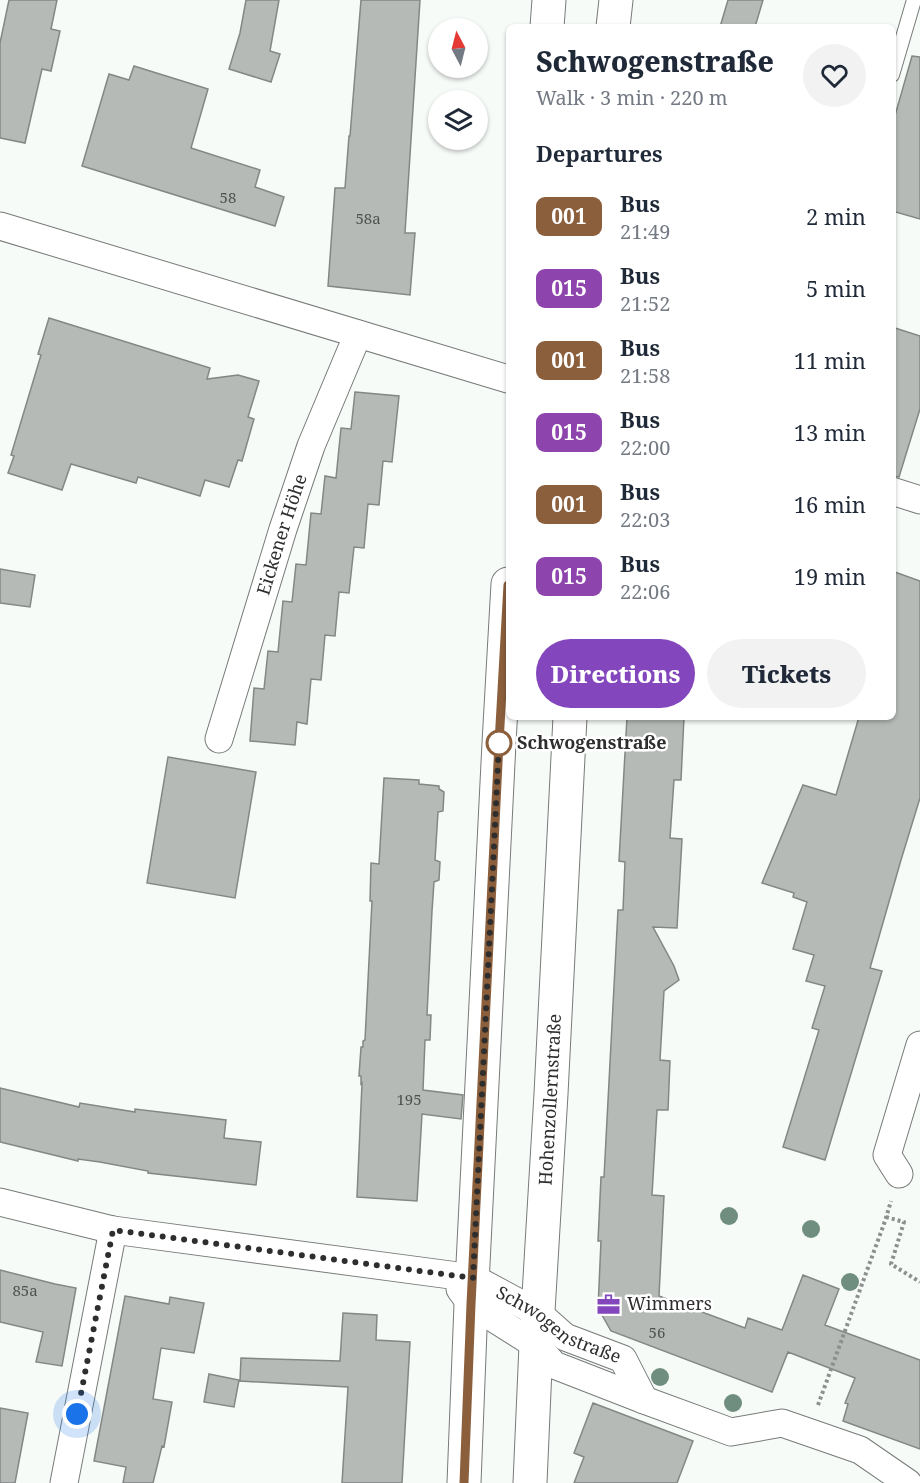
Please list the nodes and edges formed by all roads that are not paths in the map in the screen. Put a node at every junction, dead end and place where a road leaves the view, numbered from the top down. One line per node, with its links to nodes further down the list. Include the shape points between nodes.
1 (549, 0): 4 (main road)
2 (616, 0): 5 (main road)
3 (914, 0): 6 (lane)
4 (547, 24)
5 (613, 24)
6 (896, 61)
7 (0, 226): 8 (street)
8 (358, 334): 9 (street); 14 (street, Eickener Höhe, via 308,456)
9 (506, 378)
10 (896, 492): 11 (street)
11 (920, 500)
12 (506, 619): 19 (main road)
13 (570, 720): 20 (main road, Hohenzollernstraße)
14 (219, 739)
15 (920, 1045): 16 (street, via 887,1155)
16 (899, 1174)
17 (0, 1202): 18 (street, Schwogenstraße)
18 (113, 1230): 19 (street, Schwogenstraße); 23 (street)
19 (464, 1285): 20 (street, Schwogenstraße); 21 (street, Schwogenstraße); 24 (main road)
20 (538, 1313): 21 (main road, Hohenzollernstraße); 22 (street, Schwogenstraße, via 565,1337 623,1359)
21 (536, 1345): 22 (street, Schwogenstraße, via 554,1365); 25 (main road, Hohenzollernstraße)
22 (645, 1401): 26 (street, Schwogenstraße, via 731,1432 782,1423 808,1431 860,1450)
23 (64, 1483)
24 (464, 1483)
25 (530, 1483)
26 (908, 1483)

